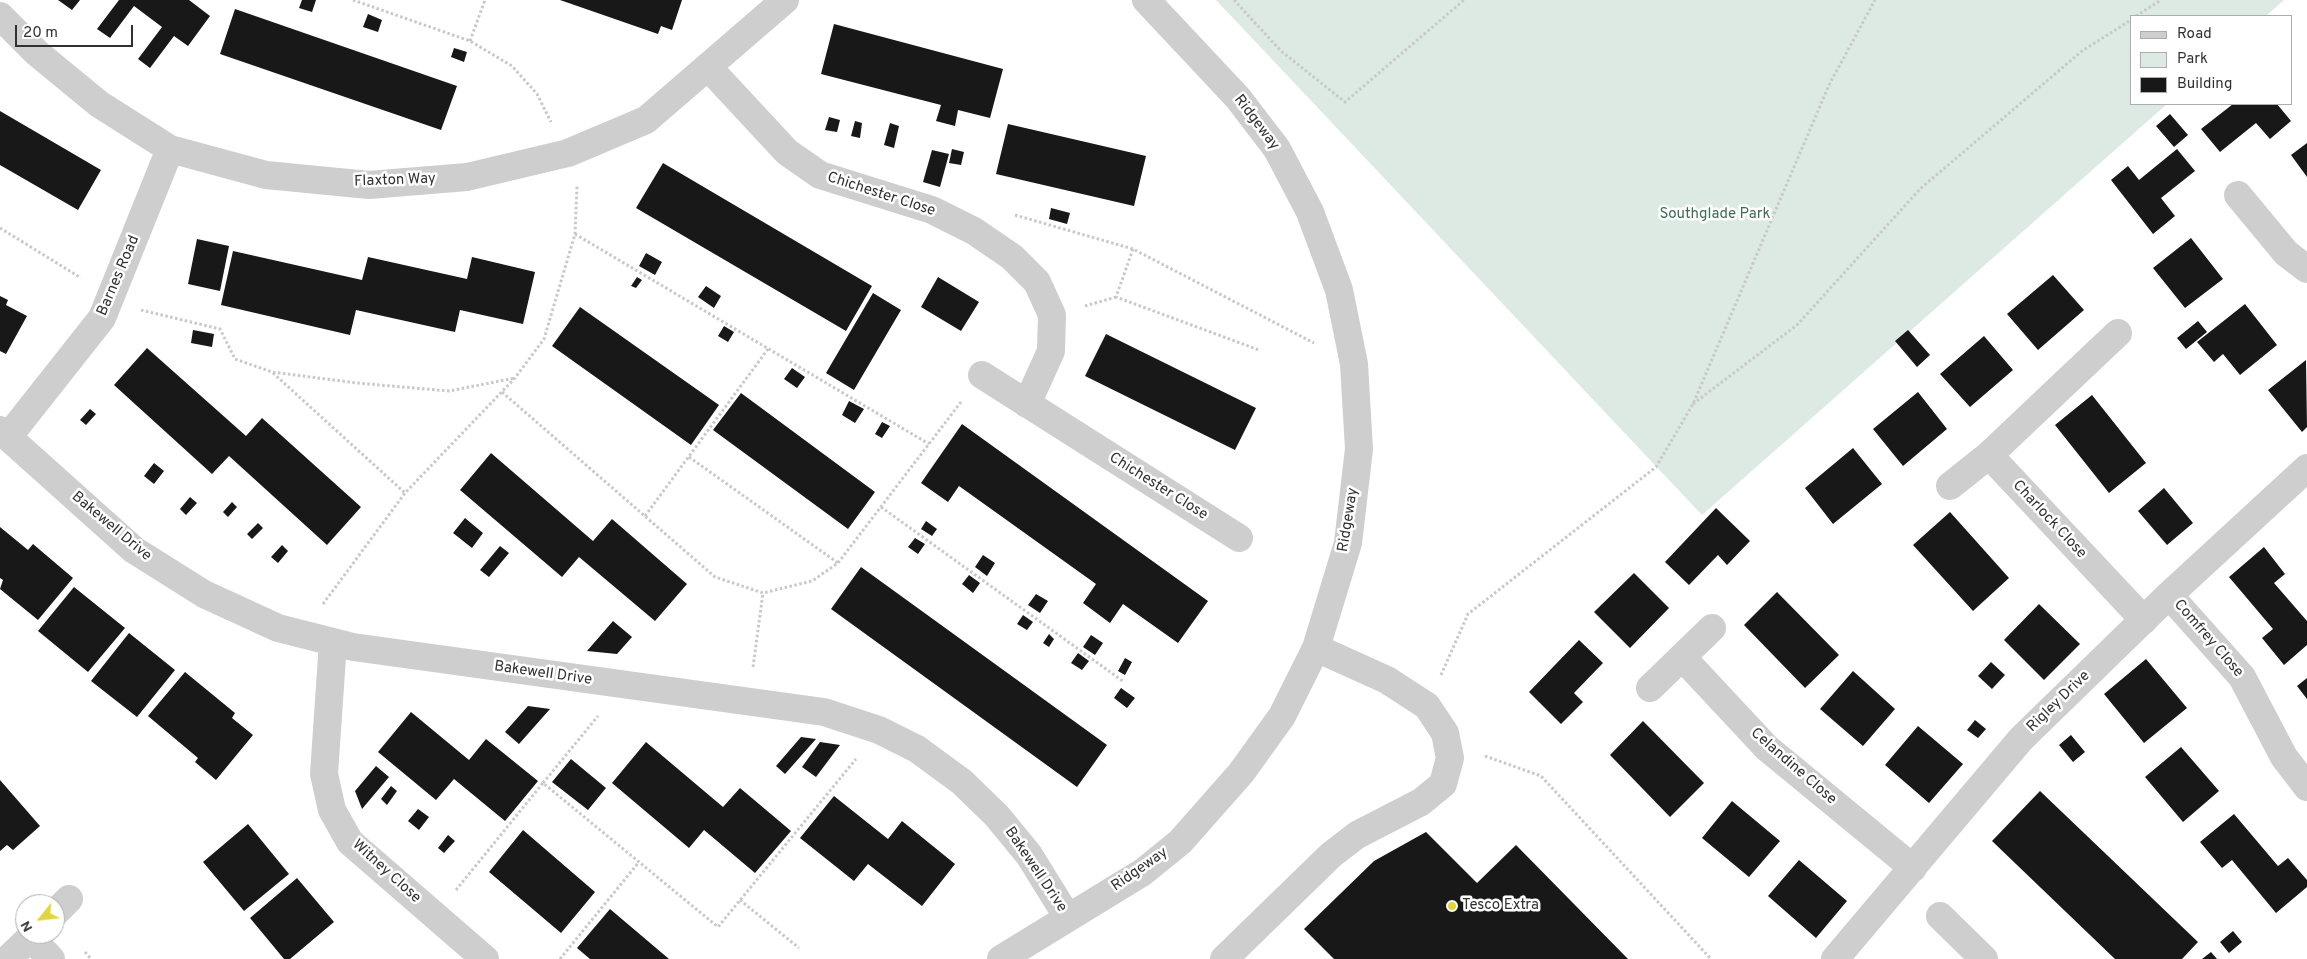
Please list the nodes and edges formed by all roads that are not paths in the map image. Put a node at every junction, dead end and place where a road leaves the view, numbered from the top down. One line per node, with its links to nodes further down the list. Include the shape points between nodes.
1 (785, 0): 4 (street, Flaxton Way)
2 (1146, 0): 20 (street, Ridgeway, via 1238,98 1277,149 1310,212 1339,290 1354,364 1359,449 1348,543)
3 (0, 16): 5 (street, Flaxton Way, via 37,53 99,104)
4 (708, 67): 5 (street, Flaxton Way, via 646,120 568,153 467,177 369,185 266,175); 10 (street, Chichester Close, via 787,152 820,175 932,210 974,231 1012,257 1037,282 1052,315 1052,350)
5 (170, 149): 11 (street, Barnes Road, via 102,318)
6 (2238, 195): 7 (street, via 2286,253)
7 (2307, 269)
8 (2118, 333): 12 (street)
9 (982, 375): 10 (street, Chichester Close)
10 (1027, 404): 15 (street, Chichester Close)
11 (4, 434): 19 (street, Bakewell Drive, via 134,550 196,590 278,628)
12 (1989, 455): 14 (street); 17 (street, Charlock Close)
13 (2307, 468): 16 (street, Rigley Drive)
14 (1950, 486)
15 (1239, 538)
16 (2169, 595): 17 (street, Rigley Drive); 23 (street, Comfrey Close, via 2242,676 2284,757)
17 (2144, 620): 24 (street, Rigley Drive, via 2021,739)
18 (1712, 628): 21 (street)
19 (333, 642): 26 (street, Bakewell Drive, via 824,712 879,730 917,749 962,782 997,816 1029,855); 31 (street, Witney Close, via 324,774 332,810 350,842)
20 (1316, 648): 26 (street, Ridgeway, via 1282,716 1241,773 1186,835 1143,872); 33 (street, via 1387,680 1427,706 1445,733 1450,758 1443,784 1421,802 1357,835 1330,855)
21 (1682, 657): 22 (street); 24 (street, Celandine Close, via 1767,748)
22 (1650, 688)
23 (2307, 787)
24 (1913, 868): 34 (street, Rigley Drive)
25 (1940, 916): 35 (street)
26 (1068, 918): 32 (street, Ridgeway)
27 (24, 944): 29 (street)
28 (39, 944): 30 (street)
29 (8, 959)
30 (51, 959)
31 (485, 959)
32 (1001, 959)
33 (1224, 959)
34 (1835, 959)
35 (1984, 959)

